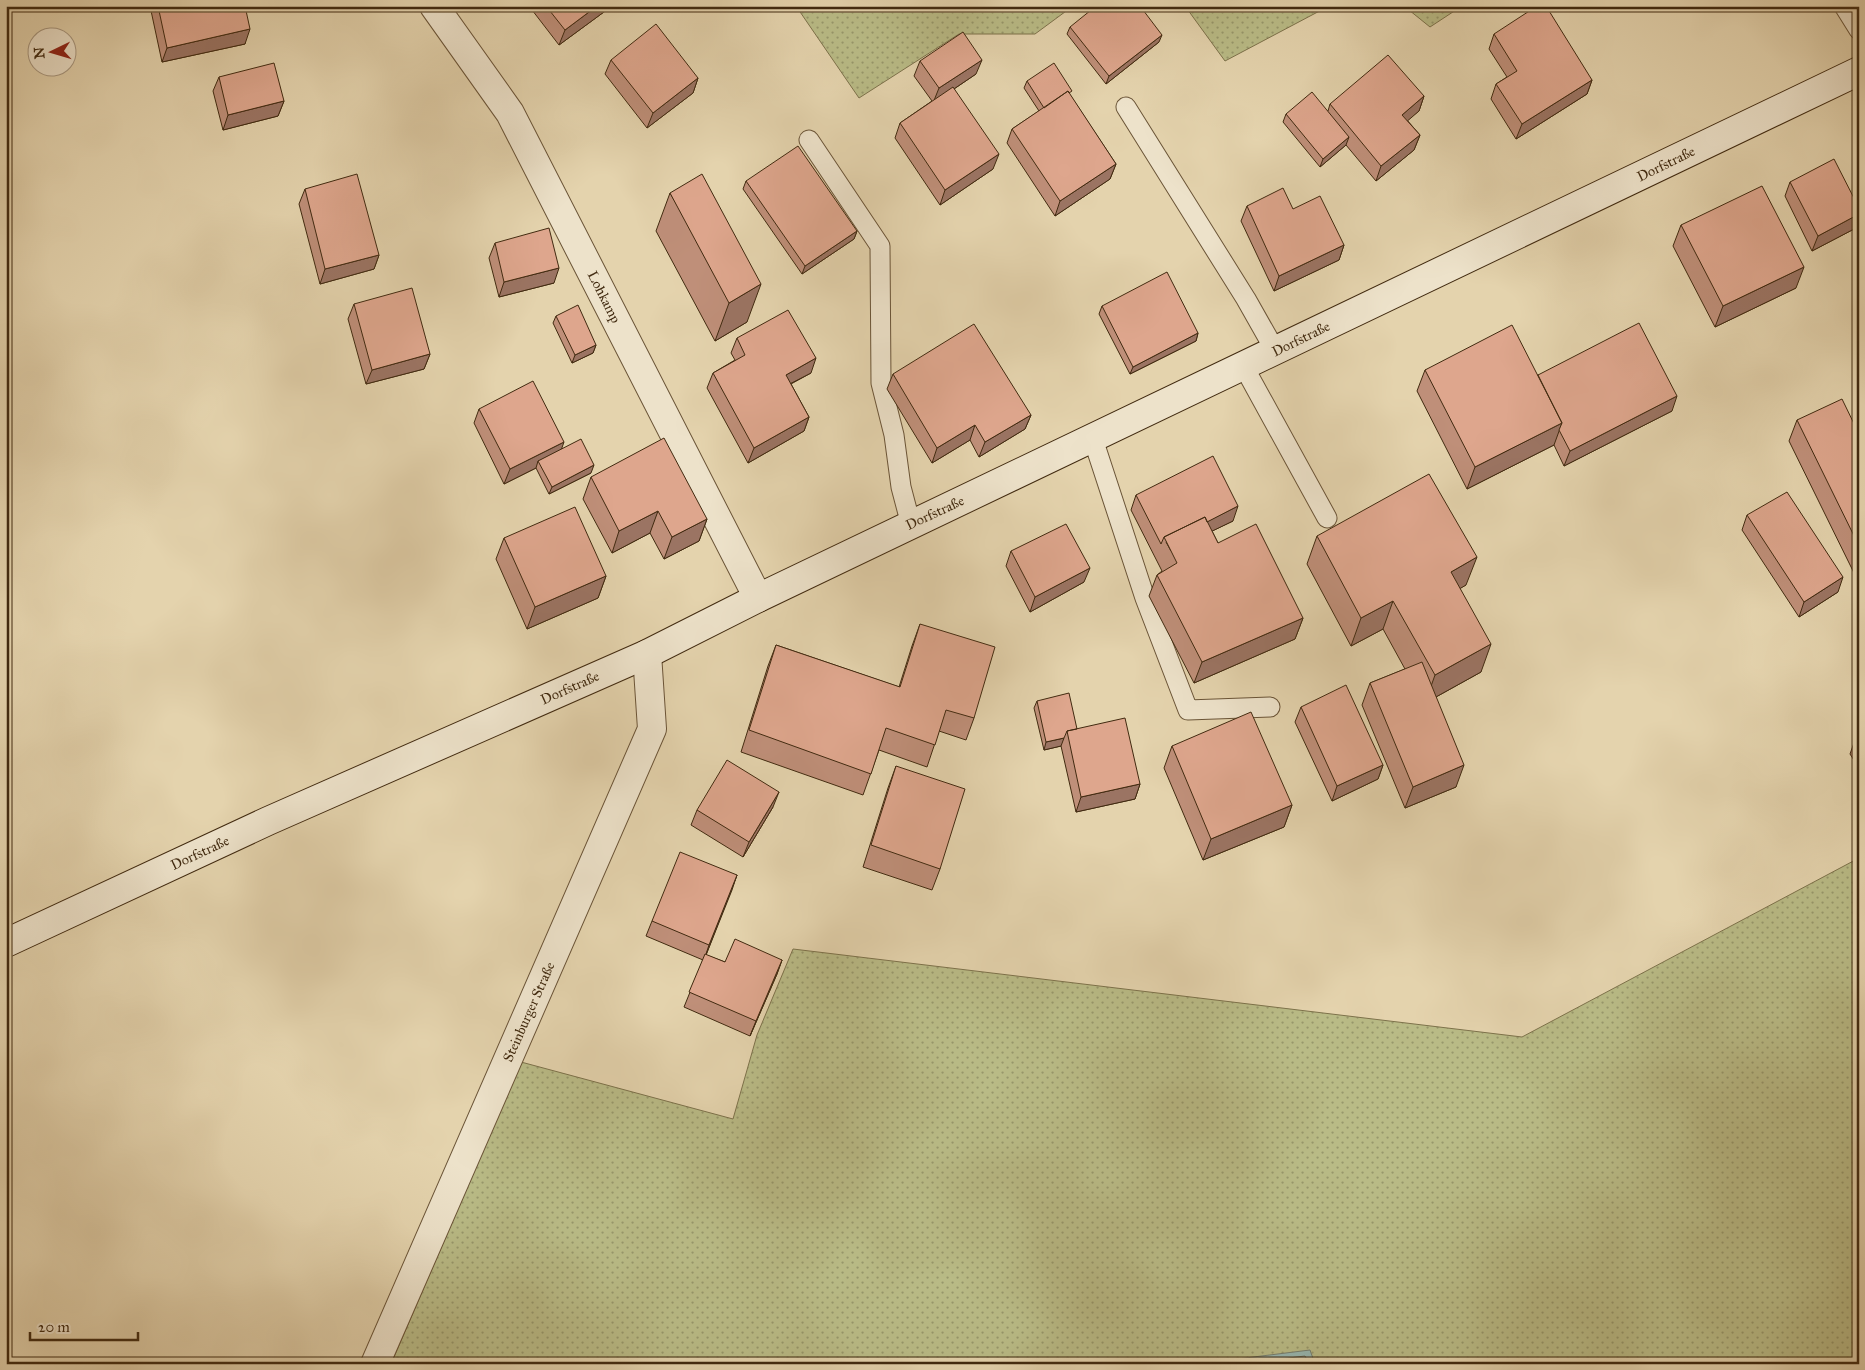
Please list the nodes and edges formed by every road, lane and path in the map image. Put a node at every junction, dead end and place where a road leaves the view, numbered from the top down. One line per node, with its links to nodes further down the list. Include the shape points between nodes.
1 (434, 6): 12 (street, Lohkamp, via 510,113)
2 (1844, 6): 3 (lane)
3 (1859, 30)
4 (1859, 71): 7 (street, Dorfstraße)
5 (1126, 107): 7 (lane)
6 (809, 140): 11 (lane, via 880,246 881,383)
7 (1276, 352): 8 (street, Dorfstraße)
8 (1244, 367): 9 (street, Dorfstraße); 10 (lane)
9 (1093, 439): 11 (street, Dorfstraße); 14 (lane, via 1145,598 1188,710)
10 (1328, 518)
11 (911, 525): 12 (street, Dorfstraße)
12 (758, 598): 13 (street, Dorfstraße)
13 (647, 654): 15 (street, Dorfstraße, via 268,822); 16 (street, Steinburger Straße, via 652,729)
14 (1270, 707)
15 (6, 943)
16 (375, 1364)

